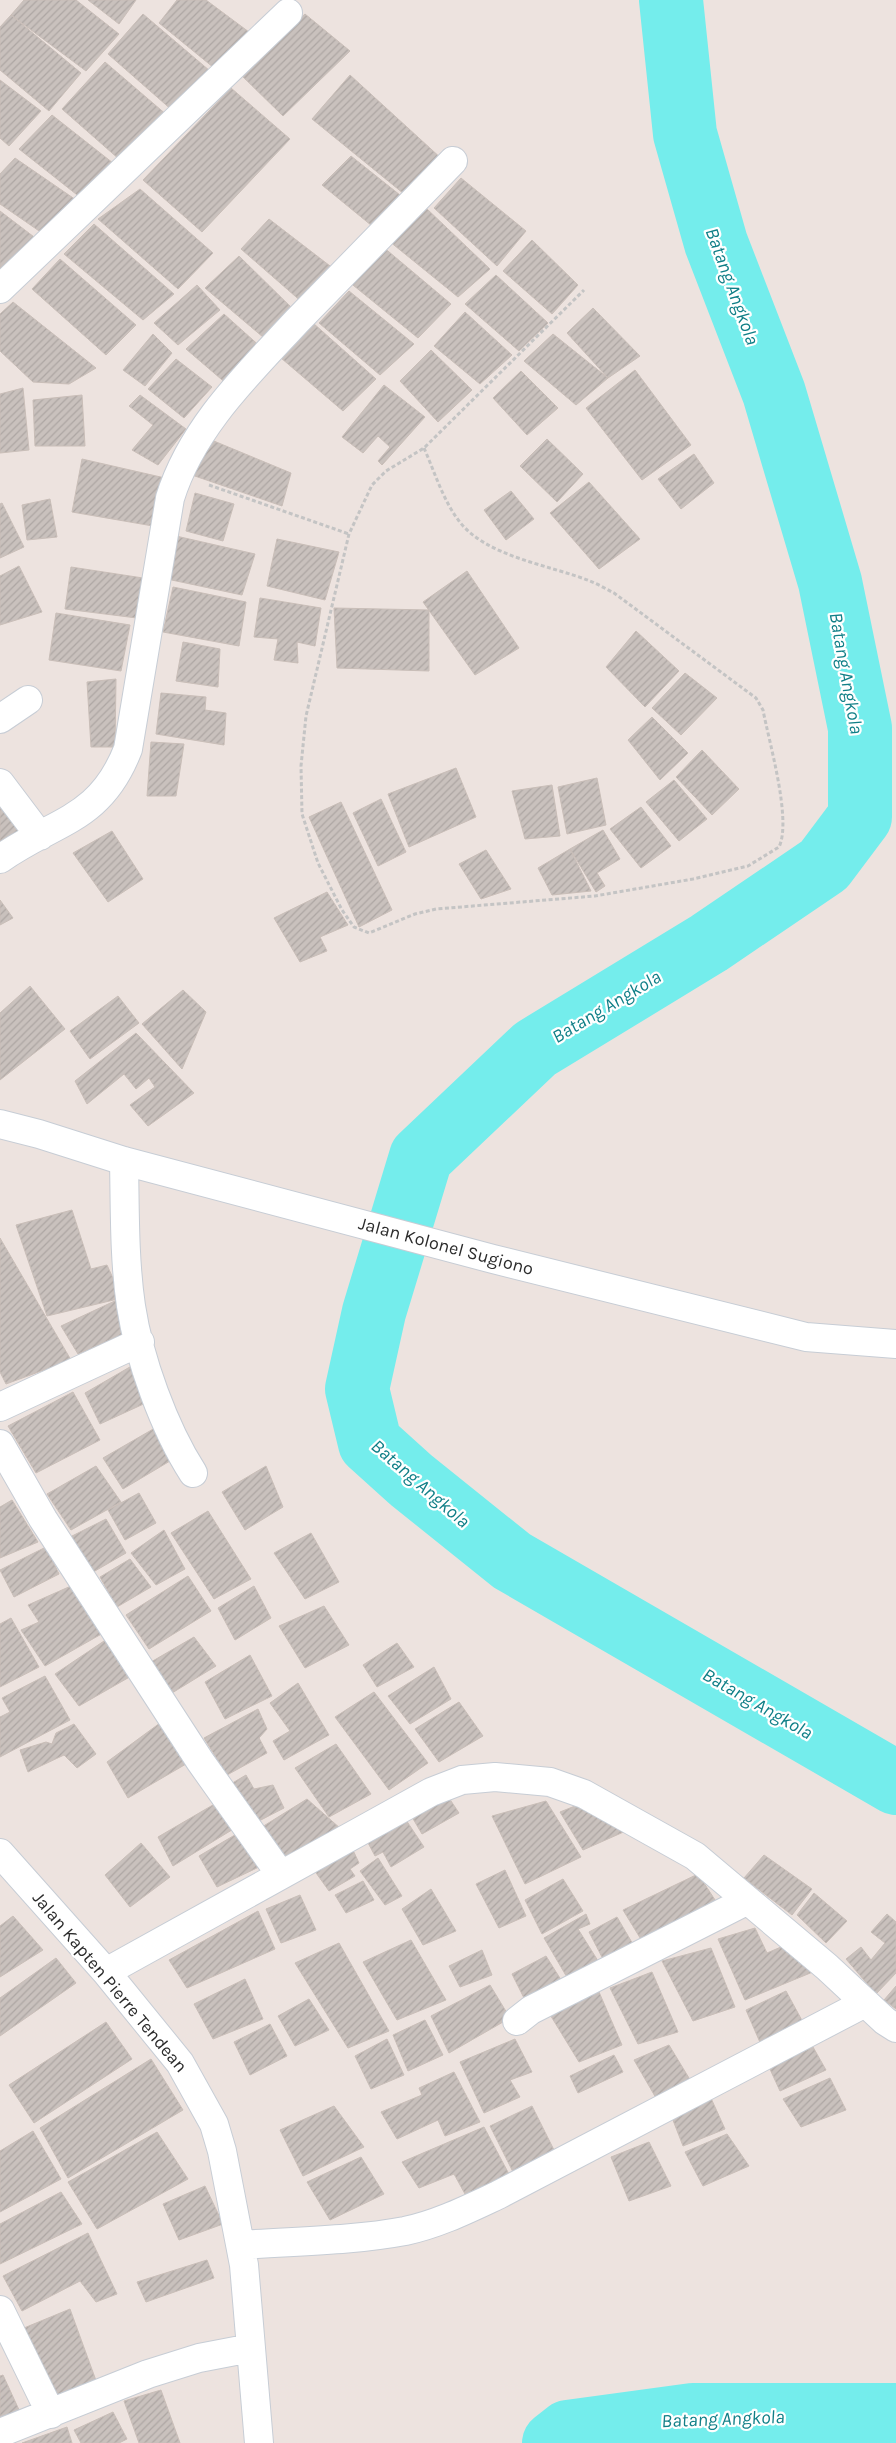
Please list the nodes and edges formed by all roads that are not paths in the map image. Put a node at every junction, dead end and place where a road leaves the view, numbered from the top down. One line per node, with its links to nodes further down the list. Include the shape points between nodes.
1 (288, 13): 3 (street)
2 (454, 161): 7 (street, via 236,386 188,453 177,475 166,517 128,749 105,791 66,823)
3 (0, 289)
4 (28, 700): 5 (street)
5 (0, 719)
6 (0, 783): 7 (street)
7 (40, 836): 8 (street)
8 (0, 859)
9 (0, 1124): 10 (street, Jalan Kolonel Sugiono)
10 (124, 1161): 11 (street, via 126,1252 131,1307); 12 (street, Jalan Kolonel Sugiono, via 494,1259 806,1336)
11 (140, 1342): 13 (street); 15 (street, via 168,1428)
12 (896, 1344)
13 (0, 1407)
14 (0, 1444): 17 (street, via 43,1519 200,1761)
15 (193, 1473)
16 (0, 1853): 19 (street, Jalan Kapten Pierre Tendean)
17 (281, 1875): 18 (street, via 431,1792 462,1780 495,1777 550,1782 584,1794 695,1856); 19 (street)
18 (746, 1901): 20 (street, via 827,1967); 21 (street, via 531,2010)
19 (106, 1972): 23 (street, Jalan Kapten Pierre Tendean, via 180,2063 202,2099 222,2151)
20 (865, 2003): 22 (street); 23 (street, via 452,2216 406,2230)
21 (517, 2021)
22 (896, 2028)
23 (241, 2245): 25 (street, Jalan Kapten Pierre Tendean)
24 (0, 2310): 26 (street)
25 (252, 2348): 26 (street, via 200,2358 148,2374); 28 (street, Jalan Kapten Pierre Tendean)
26 (51, 2414): 27 (street)
27 (0, 2433)
28 (259, 2443)

